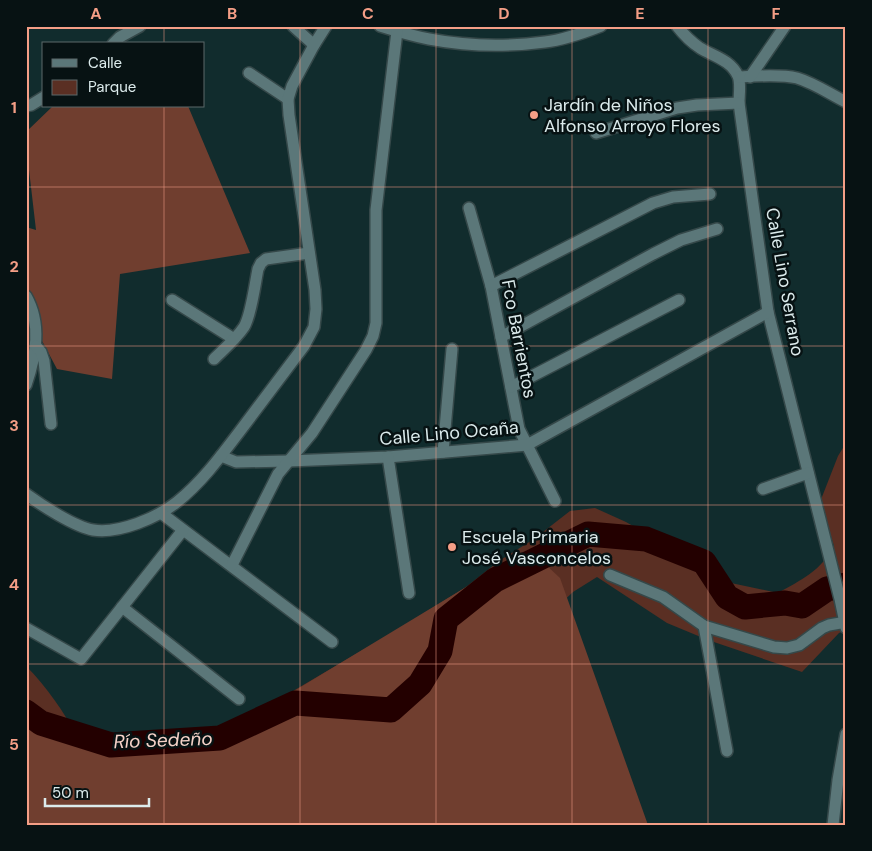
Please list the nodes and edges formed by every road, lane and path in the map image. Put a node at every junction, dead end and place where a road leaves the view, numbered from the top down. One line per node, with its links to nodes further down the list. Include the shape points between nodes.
1 (140, 26): 9 (street)
2 (293, 26): 10 (street)
3 (326, 26): 10 (street)
4 (380, 26): 8 (street)
5 (601, 26): 8 (street, via 546,42 508,45 466,44)
6 (677, 26): 12 (street, via 700,48)
7 (785, 26): 12 (street)
8 (397, 31): 40 (street, via 376,210 376,323 373,336 312,433)
9 (115, 42)
10 (314, 45): 14 (street)
11 (249, 73): 14 (street)
12 (745, 77): 15 (street, via 795,78); 16 (street, Calle Lino Serrano)
13 (42, 98): 17 (street)
14 (288, 99): 22 (street)
15 (846, 102)
16 (739, 103): 18 (street, via 677,108); 27 (street, Calle Lino Serrano)
17 (26, 106)
18 (596, 133)
19 (710, 194): 23 (street, via 673,196 653,203)
20 (469, 208): 23 (street, Fco Barrientos)
21 (717, 229): 28 (street, via 660,250)
22 (309, 253): 29 (street, via 266,259 261,263 248,319); 38 (street, via 315,290 314,327 304,346)
23 (492, 286): 28 (street, Fco Barrientos)
24 (26, 296): 30 (street, via 31,305)
25 (172, 300): 29 (street)
26 (679, 300): 34 (street)
27 (768, 312): 36 (street, Calle Lino Ocaña); 41 (street, Calle Lino Serrano)
28 (501, 337): 34 (street, Fco Barrientos)
29 (234, 339): 32 (street)
30 (36, 346): 33 (street); 35 (street, via 44,361)
31 (452, 349): 37 (street)
32 (214, 359)
33 (26, 385)
34 (511, 387): 36 (street, Fco Barrientos, via 519,428)
35 (51, 424)
36 (527, 444): 37 (street, Calle Lino Ocaña); 44 (street, Fco Barrientos)
37 (443, 452): 39 (street, Calle Lino Ocaña)
38 (221, 456): 40 (street, Calle Lino Ocaña, via 236,462); 45 (street, via 193,487)
39 (388, 457): 40 (street, Calle Lino Ocaña); 49 (street)
40 (289, 461): 47 (street, via 278,474)
41 (808, 473): 42 (street); 51 (street, Calle Lino Serrano)
42 (763, 489)
43 (27, 497): 45 (street, via 74,524 92,530 126,528)
44 (555, 501)
45 (161, 513): 46 (street)
46 (183, 530): 47 (street); 50 (street)
47 (232, 565): 54 (street)
48 (610, 575): 52 (street, via 663,597)
49 (409, 593)
50 (122, 608): 53 (street, via 81,659); 55 (street)
51 (845, 624): 52 (street, via 829,625 799,645 787,648)
52 (704, 626): 57 (street)
53 (26, 628)
54 (332, 642)
55 (239, 699)
56 (846, 734): 58 (street)
57 (727, 751)
58 (833, 825)

